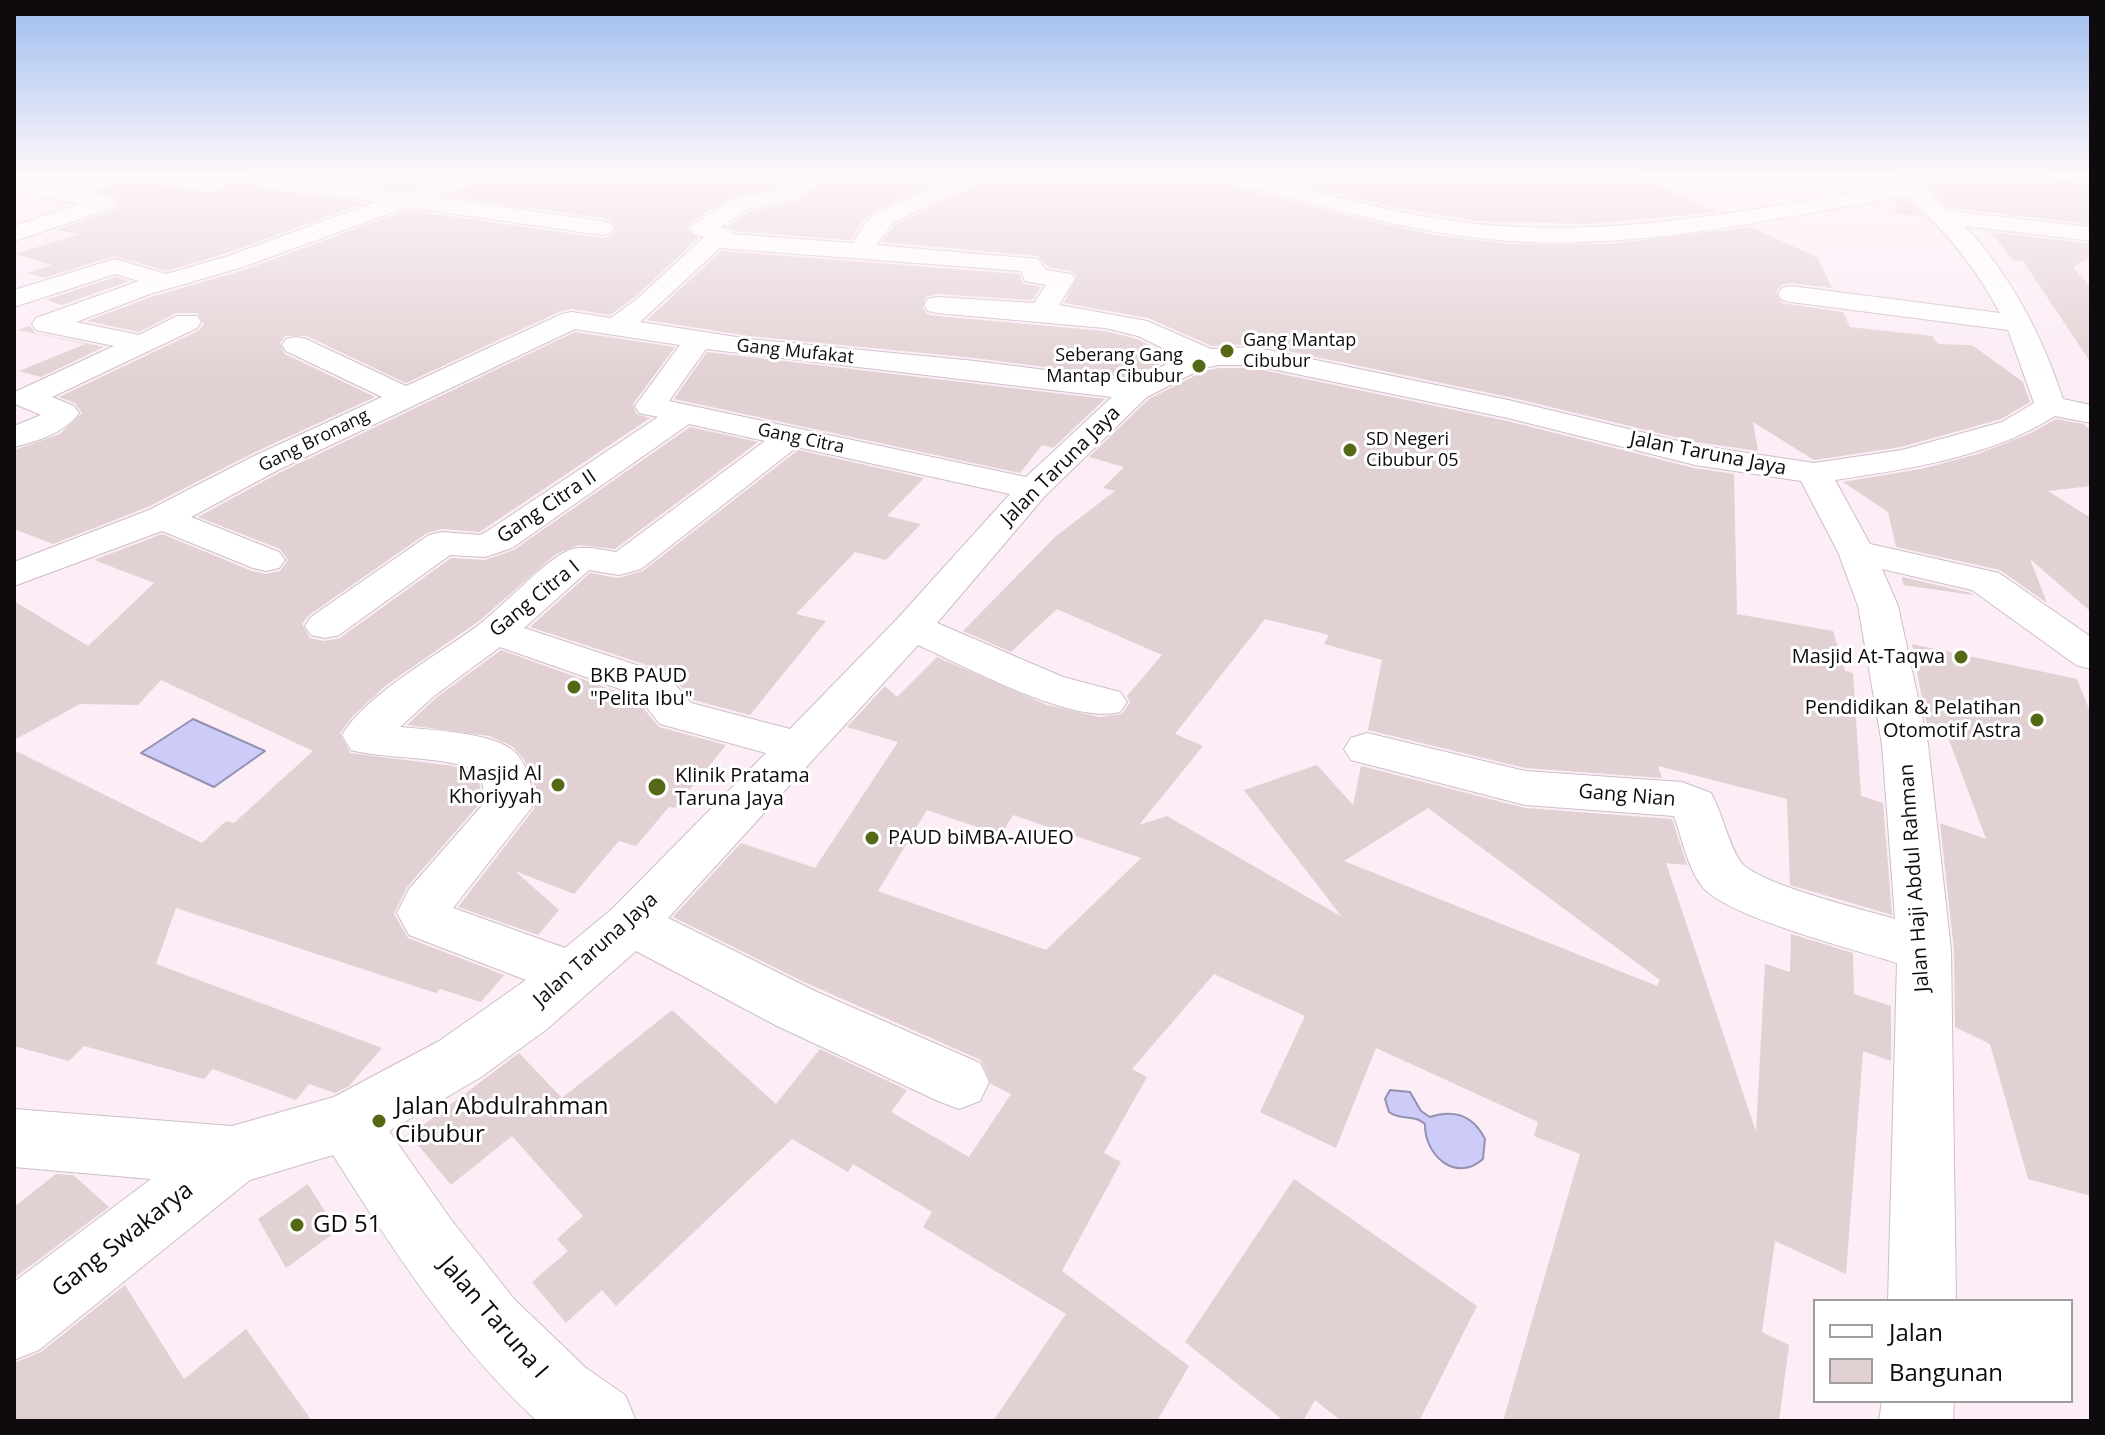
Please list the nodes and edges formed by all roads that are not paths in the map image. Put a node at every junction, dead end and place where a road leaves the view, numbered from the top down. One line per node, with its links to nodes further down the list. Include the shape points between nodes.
1 (291, 241): 7 (street)
2 (714, 241): 16 (street)
3 (729, 241): 6 (street)
4 (866, 241): 6 (street)
5 (1968, 241): 15 (street)
6 (861, 250): 13 (street, via 1033,266 1034,276 1062,279)
7 (167, 282): 10 (street, via 115,266); 18 (street, via 46,324)
8 (1921, 286): 12 (street)
9 (1791, 294): 12 (street)
10 (14, 299)
11 (937, 305): 13 (street)
12 (1935, 312): 15 (street)
13 (1040, 314): 21 (street, via 1128,325)
14 (187, 322): 18 (street)
15 (2017, 323): 26 (street, via 2039,361)
16 (615, 328): 17 (street, Gang Mufakat); 25 (street, Gang Bronang, via 566,321)
17 (698, 340): 22 (street, Gang Mufakat); 27 (street, Gang Citra, via 649,405)
18 (142, 344): 24 (street)
19 (296, 345): 25 (street)
20 (992, 345): 22 (street)
21 (1206, 358): 23 (street, Jalan Taruna Jaya); 31 (street, Jalan Taruna Jaya, via 1253,356 1508,409 1695,455)
22 (975, 370): 23 (street, Gang Mufakat)
23 (1136, 391): 32 (street, Jalan Taruna Jaya)
24 (20, 396): 30 (street, via 63,413)
25 (405, 397): 33 (street, Gang Bronang)
26 (2050, 406): 28 (street); 31 (street, Jalan Taruna Jaya, via 2013,429 1905,460)
27 (683, 414): 29 (street, Gang Citra); 37 (street, Gang Citra II, via 499,540 485,546 442,543)
28 (2091, 414)
29 (793, 435): 32 (street, Gang Citra); 39 (street, Gang Citra I, via 628,561 580,559)
30 (14, 437)
31 (1814, 473): 34 (street, Jalan Haji Abdul Rahman)
32 (1033, 489): 38 (street, Jalan Taruna Jaya)
33 (162, 518): 35 (street); 36 (street, Gang Bronang)
34 (1856, 552): 40 (street, via 1985,581); 45 (street, Jalan Haji Abdul Rahman, via 1878,606 1905,744)
35 (266, 560)
36 (14, 575)
37 (325, 626)
38 (912, 627): 41 (street, via 1050,688); 42 (street, Jalan Taruna Jaya)
39 (495, 632): 42 (street, via 652,685 676,714); 46 (street, Gang Citra I, via 419,686 364,735 496,760 503,771 508,807 423,913 428,920 542,962)
40 (2091, 656)
41 (1105, 702)
42 (801, 747): 44 (street, Jalan Taruna Jaya)
43 (1367, 749): 45 (street, Gang Nian, via 1525,788 1682,799 1694,805 1720,874 1729,882)
44 (631, 924): 46 (street, Jalan Taruna Jaya); 47 (street, via 797,1009)
45 (1924, 950): 51 (street, Jalan Haji Abdul Rahman)
46 (568, 977): 48 (street, Jalan Taruna Jaya, via 460,1059)
47 (959, 1082)
48 (347, 1122): 50 (street, Jalan Taruna Jaya); 53 (street, Jalan Taruna I, via 453,1279 568,1402)
49 (14, 1138): 50 (street, Jalan Taruna Jaya)
50 (232, 1156): 52 (street, Gang Swakarya)
51 (1922, 1299)
52 (14, 1325)
53 (599, 1421)

